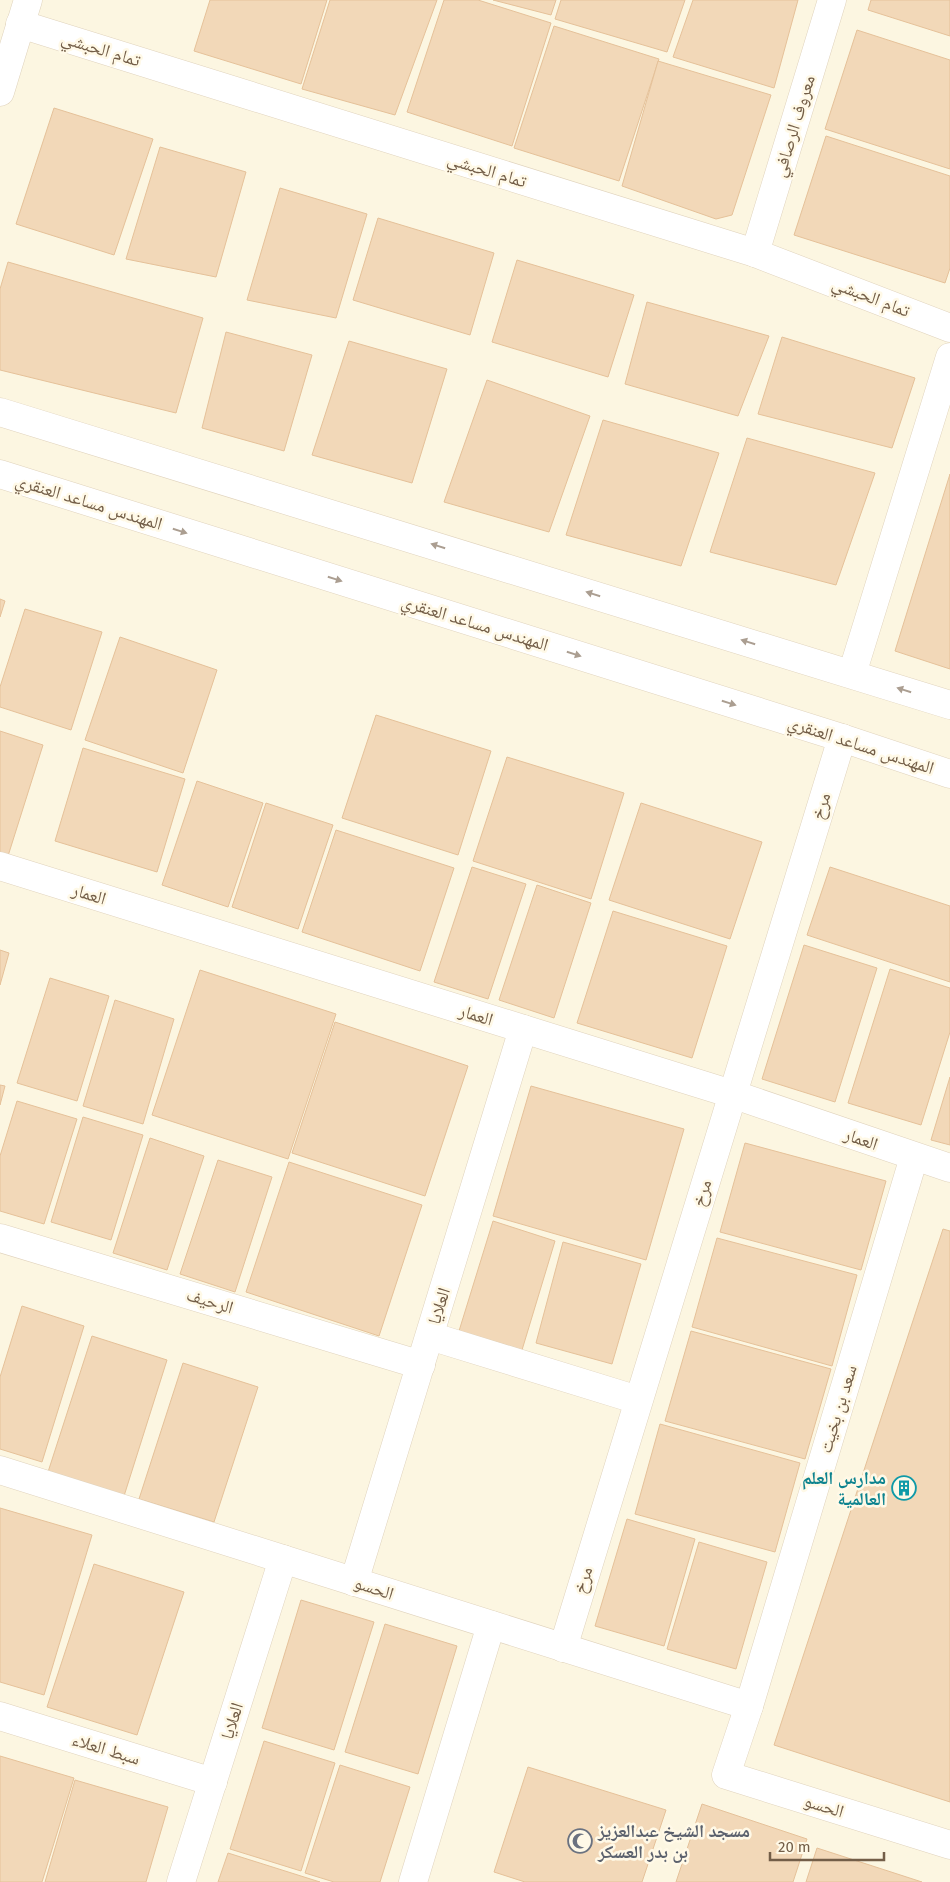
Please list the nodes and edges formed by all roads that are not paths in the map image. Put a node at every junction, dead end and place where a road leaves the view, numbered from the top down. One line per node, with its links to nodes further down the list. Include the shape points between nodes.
1 (832, 0): 4 (street, معروف الرصافي)
2 (24, 12): 3 (street); 4 (street, تمام الحبشي)
3 (0, 92)
4 (755, 253): 5 (street, تمام الحبشي)
5 (950, 328)
6 (950, 357): 9 (street)
7 (0, 412): 9 (street, one-way to 7)
8 (0, 474): 11 (street, المهندس مساعد العنقري, one-way to 11)
9 (852, 674): 10 (street, one-way to 9)
10 (950, 705)
11 (842, 738): 12 (street, المهندس مساعد العنقري); 15 (street, مرخ)
12 (950, 774)
13 (0, 866): 14 (street, العمار)
14 (523, 1029): 15 (street, العمار); 19 (street, العلايا)
15 (732, 1094): 16 (street, العمار); 21 (street, مرخ)
16 (914, 1157): 17 (street, العمار); 27 (street, سعد بن بخيت)
17 (950, 1168)
18 (0, 1238): 20 (street, الرحيف)
19 (430, 1336): 20 (street, العلايا); 21 (street)
20 (421, 1365): 24 (street, العلايا)
21 (638, 1400): 26 (street, مرخ)
22 (0, 1470): 23 (street, الحسو)
23 (283, 1560): 24 (street, الحسو); 30 (street, العلايا)
24 (354, 1582): 25 (street, الحسو)
25 (491, 1625): 26 (street, الحسو); 33 (street)
26 (562, 1648): 27 (street, الحسو)
27 (749, 1706): 29 (street, سعد بن بخيت)
28 (0, 1716): 30 (street, سبط العلاء)
29 (726, 1775): 31 (street, الحسو)
30 (213, 1782): 32 (street, العلايا)
31 (950, 1845)
32 (181, 1882)
33 (413, 1882)

